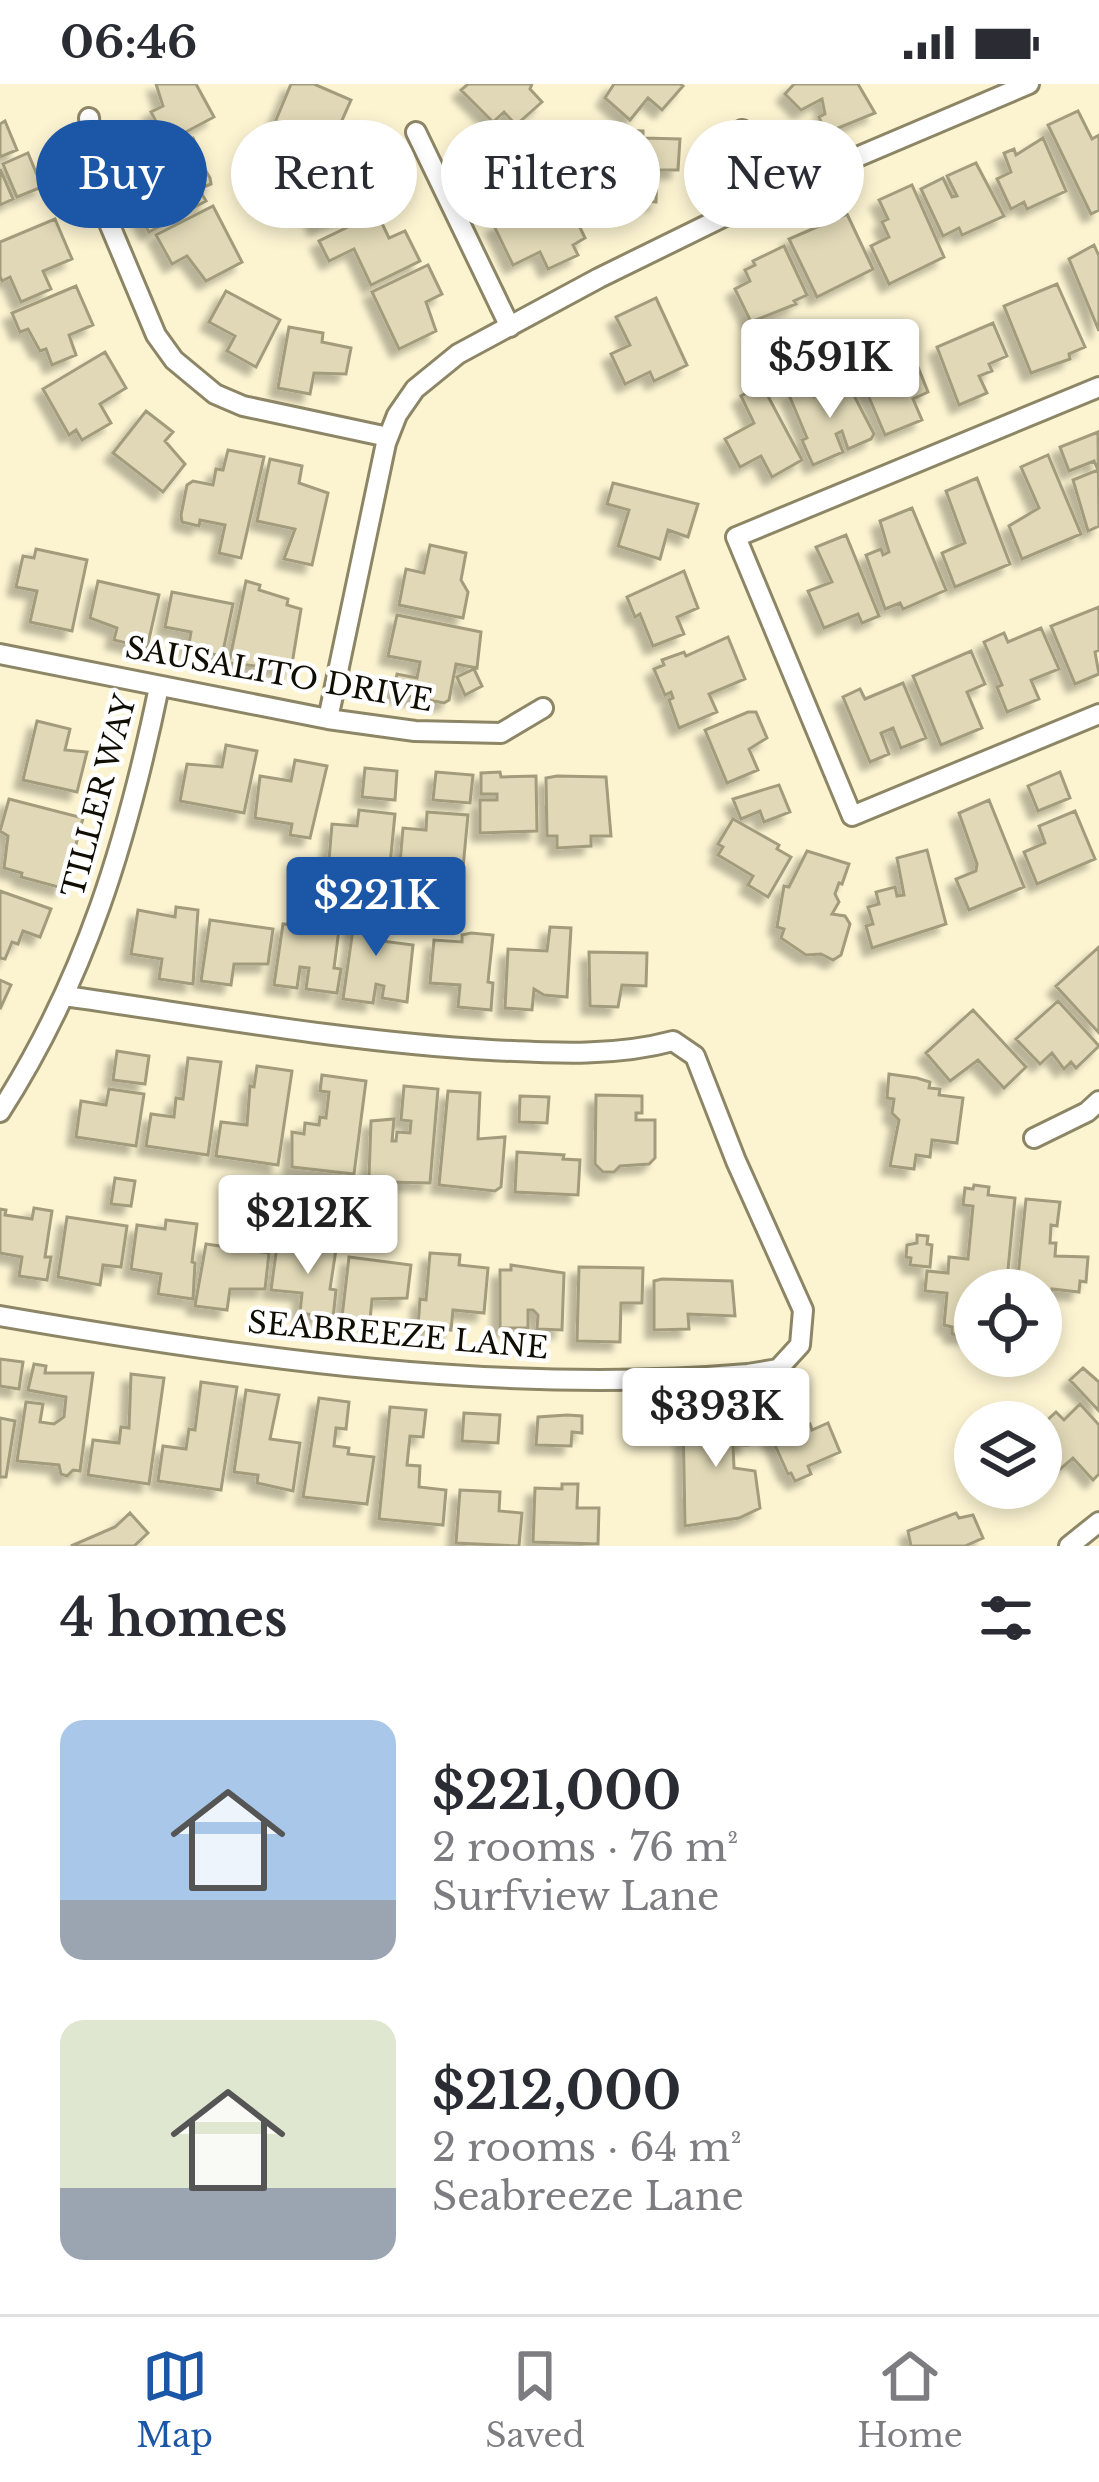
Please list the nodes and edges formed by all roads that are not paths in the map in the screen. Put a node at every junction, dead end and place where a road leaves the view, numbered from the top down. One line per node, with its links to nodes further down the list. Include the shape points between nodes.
1 (1029, 84): 4 (street)
2 (88, 118): 8 (street, via 98,197 174,360 243,406)
3 (417, 134): 6 (street)
4 (864, 154)
5 (703, 228): 6 (street)
6 (510, 326): 8 (street, via 432,372)
7 (1099, 387): 12 (street, via 736,537 852,816)
8 (388, 436): 13 (street)
9 (0, 654): 10 (street, SAUSALITO DRIVE)
10 (160, 687): 13 (street, SAUSALITO DRIVE); 14 (street, TILLER WAY, via 120,854)
11 (543, 708): 13 (street, SAUSALITO DRIVE, via 501,733)
12 (1099, 714)
13 (328, 719)
14 (64, 996): 16 (street, TILLER WAY); 18 (street, SEABREEZE LANE, via 444,1047 566,1054 673,1041 695,1056 803,1310 800,1346 778,1369 559,1379 418,1371)
15 (1099, 1100): 17 (street)
16 (0, 1112)
17 (1034, 1138)
18 (0, 1316)
19 (1099, 1522): 20 (street)
20 (1070, 1546)

